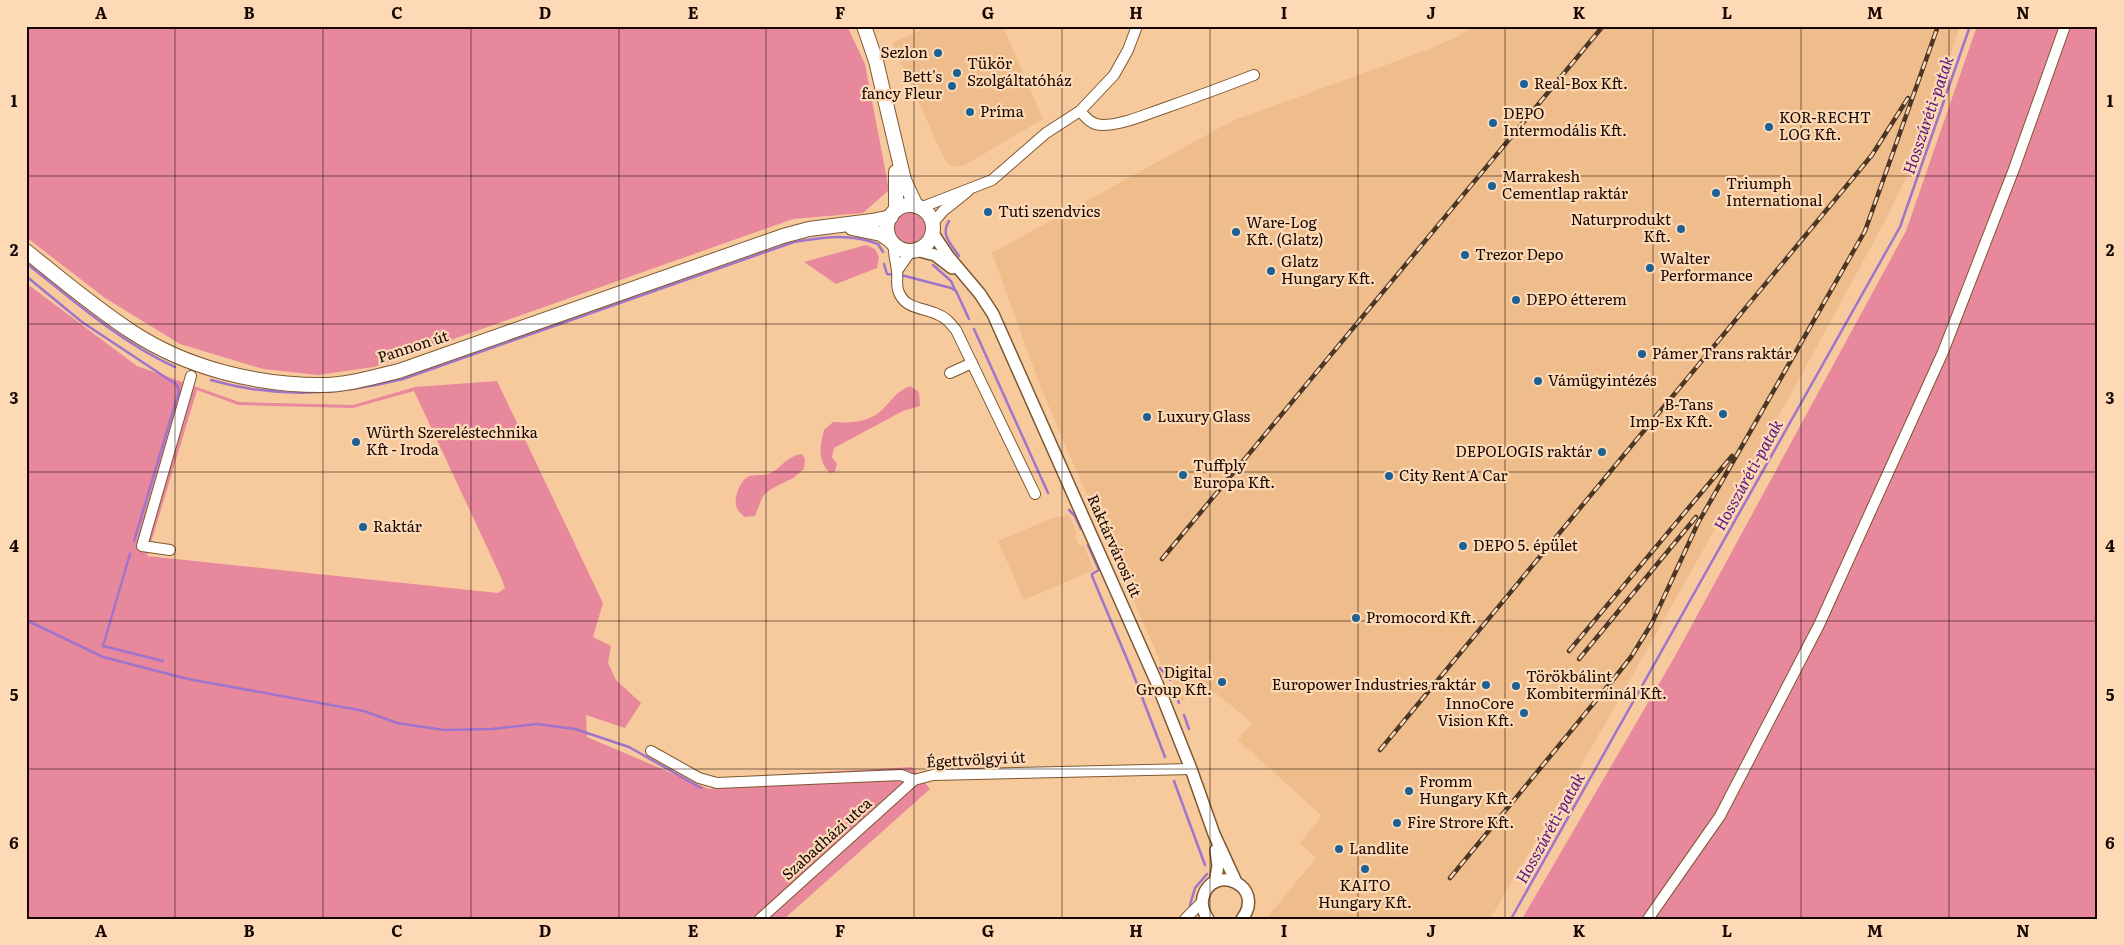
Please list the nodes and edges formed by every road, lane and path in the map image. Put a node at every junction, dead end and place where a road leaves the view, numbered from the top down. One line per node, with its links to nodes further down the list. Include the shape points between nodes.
1 (864, 26): 6 (main road, via 876,61)
2 (1137, 26): 5 (street, via 1114,74)
3 (2065, 26): 33 (street, via 1943,352 1819,625 1720,816)
4 (1254, 75): 5 (street, via 1138,118 1102,125 1092,123)
5 (1080, 111): 7 (street, via 1046,133 992,180)
6 (888, 117): 8 (main road, Raktárvárosi út, via 907,188); 9 (main road, via 897,183)
7 (969, 190): 8 (street); 11 (street, via 943,211)
8 (918, 207): 9 (main road, via 906,206); 11 (main road, Raktárvárosi út, via 928,215)
9 (894, 214): 10 (main road, Pannon út, via 872,221); 12 (main road, via 888,229)
10 (827, 226): 12 (main road, Pannon út, via 866,230 882,234); 14 (main road, Pannon út, via 783,236 399,370 358,381 322,385 280,383 233,375 177,356 133,333)
11 (932, 228): 13 (main road, via 928,242); 16 (street, Raktárvárosi út)
12 (893, 242): 13 (main road, Raktárvárosi út, via 902,249); 15 (street)
13 (914, 250): 15 (street); 16 (street, Raktárvárosi út, via 935,255)
14 (26, 251)
15 (897, 271): 17 (street, via 896,282 902,299 913,307 946,319 956,330)
16 (967, 280): 23 (street, Raktárvárosi út, via 993,314 1127,614)
17 (972, 363): 18 (street); 20 (street)
18 (950, 373)
19 (191, 376): 21 (street, via 142,546)
20 (1035, 494)
21 (170, 550)
22 (651, 751): 24 (street, Égettvölgyi út, via 698,778 717,783 901,775)
23 (1191, 768): 24 (street, Égettvölgyi út, via 933,775); 25 (street, Raktárvárosi út)
24 (914, 780): 29 (street, Szabadházi utca)
25 (1214, 834): 26 (street, Raktárvárosi út, via 1218,861); 27 (street, Raktárvárosi út)
26 (1215, 882): 27 (street); 28 (street, Raktárvárosi út, via 1207,888)
27 (1236, 882): 32 (street, Raktárvárosi út, via 1246,892 1248,901 1248,909)
28 (1202, 902): 30 (street); 31 (street)
29 (760, 919)
30 (1186, 919)
31 (1208, 919)
32 (1242, 919)
33 (1648, 919)

